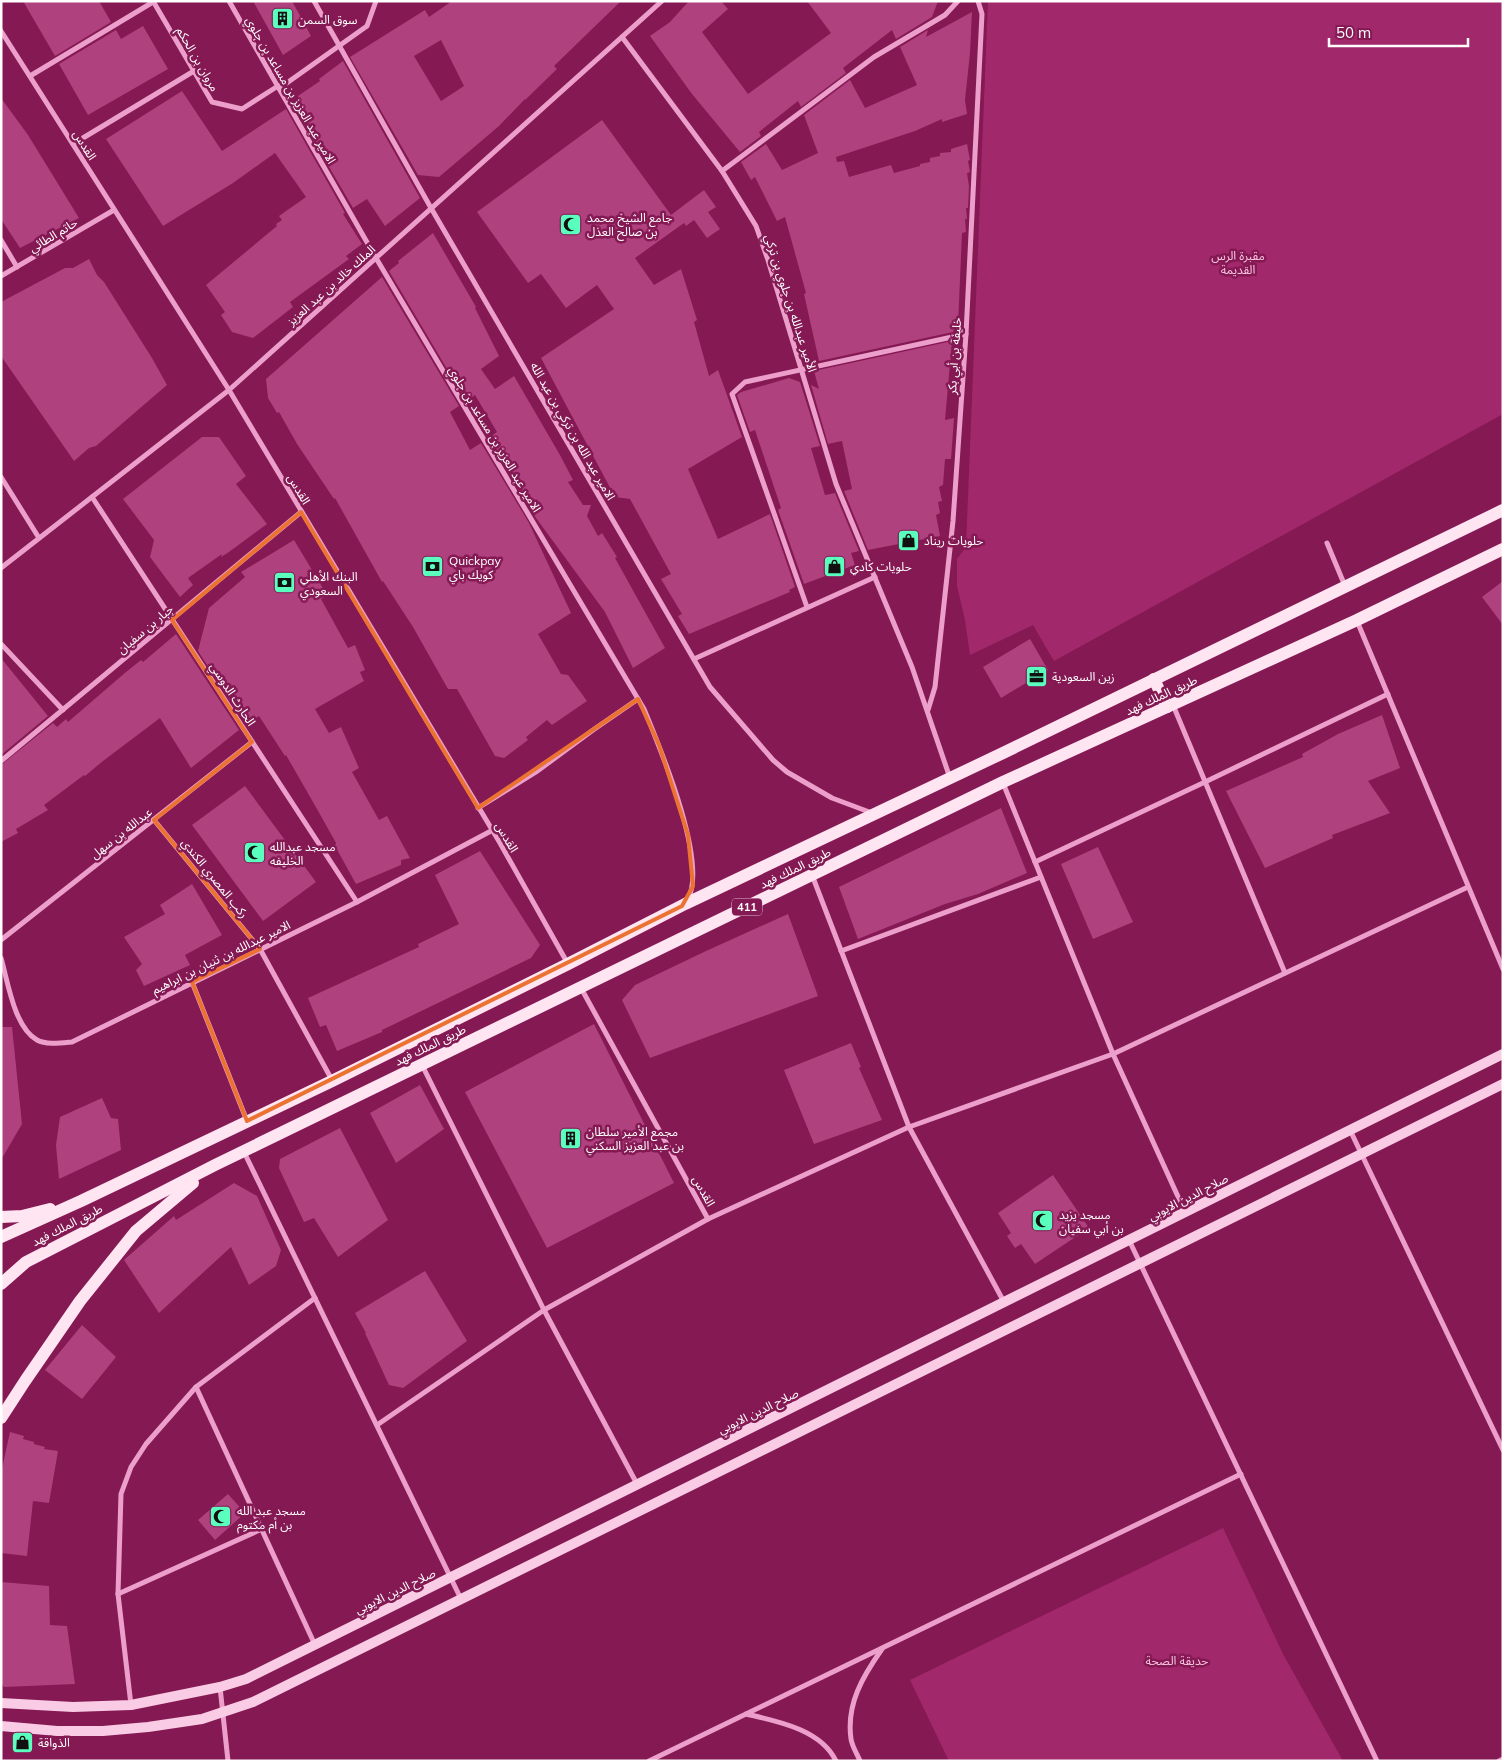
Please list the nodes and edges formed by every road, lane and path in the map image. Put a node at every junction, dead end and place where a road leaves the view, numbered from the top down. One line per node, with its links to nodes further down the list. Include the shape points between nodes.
1 (229, 1): 13 (street, الامير عبد العزيز بن مساعد بن جلوي)
2 (314, 1): 10 (street, الامير عبد الله بن تركي بن عبد الله)
3 (376, 1): 10 (street, مروان بن الحكم, via 367,26)
4 (662, 1): 9 (street, الملك خالد بن عبد العزيز)
5 (958, 1): 15 (street, via 945,15 874,57)
6 (978, 1): 22 (street, خليفة بن أبي بكر, via 982,14)
7 (153, 2): 11 (street, مروان بن الحكم); 12 (street)
8 (1, 31): 12 (street, القدس)
9 (622, 37): 15 (street, الأمير عبدالله بن جلوي بن تركي); 16 (street, الملك خالد بن عبد العزيز)
10 (339, 45): 13 (street, مروان بن الحكم, via 284,85); 16 (street, الامير عبد الله بن تركي بن عبد الله)
11 (194, 71): 13 (street, مروان بن الحكم, via 212,102 242,109); 14 (street)
12 (30, 76): 14 (street, القدس)
13 (278, 86): 19 (street, الامير عبد العزيز بن مساعد بن جلوي)
14 (73, 144): 17 (street, القدس)
15 (722, 171): 23 (street, الأمير عبدالله بن جلوي بن تركي, via 756,226)
16 (431, 208): 19 (street, الملك خالد بن عبد العزيز); 39 (street, الامير عبد الله بن تركي بن عبد الله)
17 (114, 210): 20 (street, حاتم الطائي); 24 (street, القدس)
18 (1, 240): 20 (street)
19 (376, 258): 24 (street, الملك خالد بن عبد العزيز); 42 (street, الامير عبد العزيز بن مساعد بن جلوي)
20 (17, 267): 21 (street, حاتم الطائي)
21 (1, 276)
22 (966, 334): 23 (street); 45 (street, خليفة بن أبي بكر, via 953,521 935,687)
23 (802, 370): 33 (street, الأمير عبدالله بن جلوي بن تركي, via 836,484); 35 (street, via 745,382 732,394)
24 (229, 390): 26 (street, الملك خالد بن عبد العزيز); 28 (street, القدس)
25 (1, 478): 29 (street)
26 (92, 497): 29 (street, الملك خالد بن عبد العزيز); 36 (street, الحارث الدوسي)
27 (1503, 510): 34 (main road, طريق الملك فهد / 411)
28 (301, 512): 36 (street, جبار بن سفيان); 51 (street, القدس)
29 (39, 538): 32 (street, الملك خالد بن عبد العزيز)
30 (1327, 543): 34 (street)
31 (1503, 549): 37 (main road, طريق الملك فهد / 411)
32 (1, 568)
33 (875, 577): 35 (street); 45 (street)
34 (1345, 586): 40 (main road, طريق الملك فهد / 411)
35 (807, 608): 39 (street)
36 (172, 620): 44 (street, جبار بن سفيان); 46 (street, الحارث الدوسي)
37 (1357, 620): 41 (street); 43 (main road, طريق الملك فهد / 411)
38 (1, 644): 44 (street)
39 (694, 659): 52 (street, الامير عبد الله بن تركي بن عبد الله, via 710,687 772,760 832,798)
40 (1154, 679): 43 (main road); 48 (main road, طريق الملك فهد / 411)
41 (1388, 694): 50 (street); 58 (street)
42 (638, 699): 51 (street, via 536,772); 60 (street, الامير عبد العزيز بن مساعد بن جلوي, via 659,745 688,834 693,886)
43 (1170, 706): 49 (main road, طريق الملك فهد / 411); 50 (street)
44 (63, 710): 47 (street, جبار بن سفيان)
45 (928, 711): 48 (street)
46 (252, 742): 53 (street, عبدالله بن سهل); 59 (street, الحارث الدوسي)
47 (1, 761)
48 (950, 778): 52 (main road, طريق الملك فهد / 411)
49 (1002, 782): 55 (street); 56 (main road, طريق الملك فهد / 411)
50 (1205, 782): 55 (street); 67 (street)
51 (478, 808): 54 (street, القدس)
52 (874, 814): 60 (main road, طريق الملك فهد / 411)
53 (154, 820): 61 (street, عبدالله بن سهل); 62 (street, ركب المصري الكندي)
54 (491, 831): 59 (street, الامير عبدالله بن ثنيان بن ابراهيم); 65 (street, القدس)
55 (1035, 862): 57 (street)
56 (812, 875): 63 (street); 69 (main road, طريق الملك فهد / 411)
57 (1041, 877): 63 (street); 70 (street)
58 (1468, 887): 66 (street); 67 (street)
59 (357, 902): 62 (street, الامير عبدالله بن ثنيان بن ابراهيم)
60 (685, 904): 65 (main road, طريق الملك فهد / 411)
61 (1, 940)
62 (260, 949): 68 (street, الامير عبدالله بن ثنيان بن ابراهيم); 73 (street, ركب المصري الكندي)
63 (841, 951): 76 (street)
64 (1, 958): 68 (street, الامير عبدالله بن ثنيان بن ابراهيم, via 23,1027 37,1040 53,1043 72,1042)
65 (568, 964): 73 (main road, طريق الملك فهد / 411)
66 (1503, 969)
67 (1285, 973): 70 (street)
68 (192, 982): 75 (street)
69 (581, 988): 72 (main road, طريق الملك فهد / 411); 84 (street, القدس)
70 (1114, 1054): 76 (street); 82 (street)
71 (1503, 1054): 77 (street, صلاح الدين الايوبي)
72 (422, 1065): 78 (main road, طريق الملك فهد / 411); 91 (street)
73 (332, 1081): 75 (main road, طريق الملك فهد / 411)
74 (1503, 1084): 79 (street)
75 (247, 1122): 81 (main road, طريق الملك فهد / 411)
76 (909, 1127): 84 (street); 90 (street)
77 (1350, 1130): 79 (street); 82 (street, صلاح الدين الايوبي)
78 (244, 1151): 80 (main road, طريق الملك فهد / 411); 89 (street)
79 (1362, 1154): 87 (street); 95 (street)
80 (215, 1166): 88 (main road, طريق الملك فهد / 411, via 26,1262); 93 (main road, via 136,1232 80,1301)
81 (81, 1201): 83 (main road, via 22,1216); 85 (main road, طريق الملك فهد / 411)
82 (1185, 1212): 86 (street, صلاح الدين الايوبي)
83 (1, 1217)
84 (708, 1220): 91 (street)
85 (1, 1236)
86 (1130, 1240): 87 (street); 90 (street, صلاح الدين الايوبي)
87 (1140, 1263): 96 (street); 101 (street)
88 (1, 1284)
89 (315, 1298): 92 (street); 94 (street)
90 (1004, 1302): 97 (street, صلاح الدين الايوبي)
91 (544, 1310): 94 (street); 97 (street)
92 (196, 1386): 98 (street); 100 (street, via 131,1466 121,1494)
93 (1, 1418)
94 (377, 1425): 99 (street)
95 (1503, 1450)
96 (1241, 1474): 103 (street); 115 (street)
97 (637, 1485): 99 (street, صلاح الدين الايوبي)
98 (262, 1529): 100 (street); 102 (street)
99 (450, 1578): 101 (street); 102 (street, صلاح الدين الايوبي)
100 (118, 1594): 106 (street)
101 (461, 1599): 107 (street, via 253,1702)
102 (315, 1645): 104 (street, صلاح الدين الايوبي, via 246,1679)
103 (883, 1647): 108 (street); 114 (street, via 864,1673 850,1716 851,1740)
104 (220, 1687): 106 (street, صلاح الدين الايوبي); 107 (street)
105 (1, 1703): 106 (street, صلاح الدين الايوبي, via 73,1707)
106 (131, 1704)
107 (222, 1712): 109 (street, via 202,1719 103,1731); 111 (street)
108 (745, 1714): 112 (street); 113 (street, via 803,1731 827,1749)
109 (1, 1726)
110 (1503, 1759): 116 (street)
111 (228, 1761)
112 (649, 1761)
113 (836, 1761)
114 (860, 1761)
115 (1377, 1761)
116 (1499, 1761)

